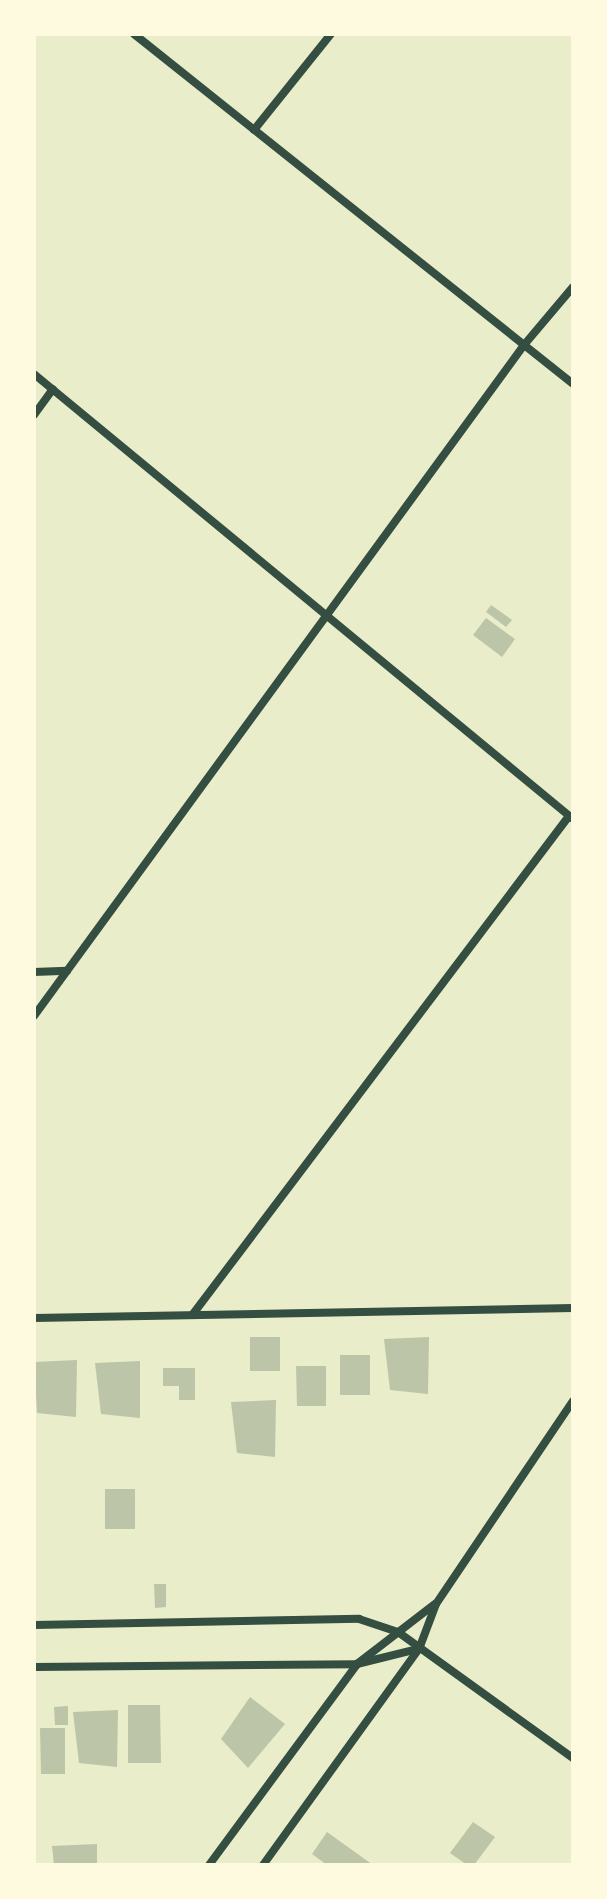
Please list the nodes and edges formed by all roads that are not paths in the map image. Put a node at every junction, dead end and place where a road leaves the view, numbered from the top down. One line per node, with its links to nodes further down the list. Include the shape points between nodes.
1 (134, 34): 3 (street)
2 (331, 34): 3 (street)
3 (254, 130): 5 (street)
4 (573, 287): 5 (street)
5 (524, 345): 7 (street); 10 (street)
6 (34, 374): 8 (street)
7 (573, 384)
8 (53, 389): 9 (street); 10 (street)
9 (34, 415)
10 (327, 616): 11 (street); 12 (street)
11 (571, 817): 16 (street)
12 (67, 971): 13 (street); 14 (street)
13 (34, 972)
14 (34, 1016)
15 (573, 1308): 16 (street)
16 (193, 1314): 17 (street)
17 (34, 1318)
18 (573, 1401): 19 (street)
19 (436, 1604): 21 (street); 22 (street)
20 (34, 1625): 21 (street, via 359,1619)
21 (398, 1632): 22 (street); 23 (street)
22 (419, 1649): 23 (street); 25 (street); 27 (street)
23 (357, 1664): 24 (street); 26 (street)
24 (34, 1667)
25 (573, 1758)
26 (209, 1865)
27 (263, 1865)

